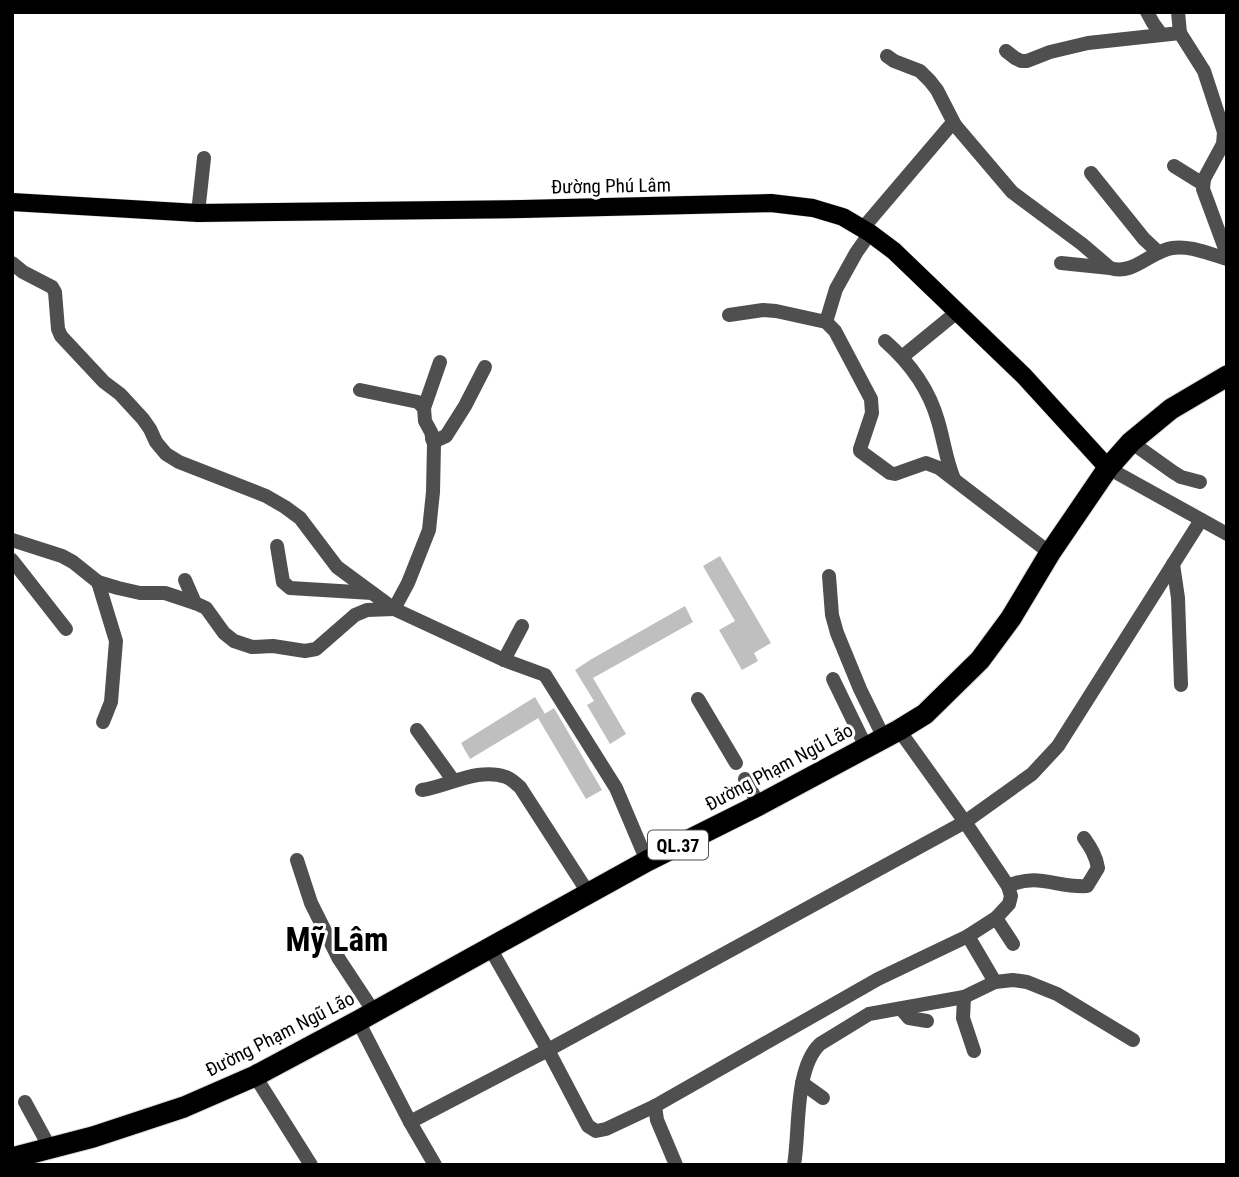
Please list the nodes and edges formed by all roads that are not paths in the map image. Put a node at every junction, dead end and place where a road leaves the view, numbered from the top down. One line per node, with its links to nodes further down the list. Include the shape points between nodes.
1 (1147, 12): 4 (street)
2 (1178, 12): 3 (street)
3 (1180, 33): 4 (street); 11 (street, via 1204,71 1224,132 1223,144)
4 (1161, 34): 5 (street, via 1088,43 1027,61)
5 (1006, 51)
6 (887, 57): 7 (street, via 920,71 930,81)
7 (955, 125): 14 (street); 19 (street, via 1012,192)
8 (204, 158): 13 (street)
9 (1174, 166): 11 (street)
10 (1091, 173): 15 (street)
11 (1203, 184): 16 (street)
12 (12, 202): 13 (main road, Đường Phú Lâm)
13 (198, 214): 14 (main road, Đường Phú Lâm, via 771,203 813,208 843,217)
14 (866, 231): 20 (main road, Đường Phú Lâm, via 894,251); 22 (street, via 836,289)
15 (1158, 252): 16 (street, via 1190,248); 19 (street, via 1128,268)
16 (1227, 256)
17 (12, 263): 45 (street, via 52,287 61,336 144,419 166,454 285,507 300,518 337,567)
18 (1061, 263): 19 (street)
19 (1110, 268)
20 (957, 312): 24 (street); 32 (main road, Đường Phú Lâm, via 1024,376)
21 (729, 315): 22 (street, via 763,310)
22 (826, 322): 33 (street, via 872,399 860,451 890,473 926,463)
23 (885, 341): 24 (street)
24 (902, 357): 33 (street, via 924,385)
25 (440, 362): 29 (street)
26 (485, 367): 30 (street, via 446,436)
27 (1227, 376): 31 (highway, Đường Phạm Ngũ Lão / QL.37, via 1171,409)
28 (360, 390): 29 (street, via 418,402)
29 (424, 408): 30 (street)
30 (432, 439): 47 (street, via 429,530)
31 (1131, 442): 32 (highway, Đường Phạm Ngũ Lão / QL.37); 34 (street, via 1181,477)
32 (1108, 468): 35 (street); 39 (highway, Đường Phạm Ngũ Lão / QL.37)
33 (955, 480): 39 (street)
34 (1200, 482)
35 (1201, 520): 36 (street); 41 (street)
36 (1227, 534)
37 (12, 540): 44 (street, via 62,556)
38 (277, 546): 45 (street, via 283,582 290,588)
39 (1050, 553): 56 (highway, Đường Phạm Ngũ Lão / QL.37, via 980,660 925,714)
40 (12, 560): 49 (street)
41 (1173, 564): 52 (street); 62 (street, via 1058,746 1032,775)
42 (829, 576): 56 (street, via 837,633)
43 (185, 580): 46 (street)
44 (98, 582): 46 (street); 54 (street, via 116,641 111,702)
45 (373, 593): 47 (street)
46 (195, 603): 47 (street, via 206,608 234,641 251,647 305,651 316,649 355,615)
47 (394, 609): 50 (street)
48 (522, 626): 50 (street)
49 (66, 629)
50 (504, 660): 65 (street, via 545,675 616,788)
51 (833, 679): 56 (street)
52 (1181, 685)
53 (698, 699): 57 (street)
54 (103, 722)
55 (417, 730): 59 (street)
56 (883, 738): 61 (highway, Đường Phạm Ngũ Lão / QL.37); 62 (street)
57 (736, 763)
58 (745, 779): 61 (street)
59 (453, 780): 60 (street); 67 (street, via 493,775 509,778)
60 (422, 790)
61 (759, 805): 65 (highway, Đường Phạm Ngũ Lão / QL.37)
62 (965, 822): 66 (street); 78 (street)
63 (1084, 838): 66 (street, via 1098,868 1087,886 1035,879)
64 (297, 860): 75 (street, via 311,903)
65 (647, 861): 67 (highway, Đường Phạm Ngũ Lão / QL.37)
66 (1008, 886): 68 (street, via 1009,904)
67 (589, 894): 71 (highway, Đường Phạm Ngũ Lão / QL.37)
68 (996, 918): 69 (street); 70 (street)
69 (968, 936): 72 (street); 84 (street, via 878,979)
70 (1013, 944)
71 (490, 948): 75 (highway, Đường Phạm Ngũ Lão / QL.37); 78 (street)
72 (995, 982): 73 (street); 77 (street, via 1027,982 1057,994)
73 (964, 997): 74 (street); 79 (street, via 963,1018)
74 (901, 1009): 76 (street, via 909,1018); 81 (street, via 869,1014 820,1044 808,1060)
75 (366, 1016): 80 (highway, Đường Phạm Ngũ Lão / QL.37); 85 (street)
76 (927, 1021)
77 (1133, 1040)
78 (548, 1050): 84 (street, via 588,1126 596,1131); 85 (street)
79 (974, 1051)
80 (255, 1076): 86 (highway, Đường Phạm Ngũ Lão / QL.37, via 184,1107); 88 (street)
81 (802, 1083): 82 (street); 91 (street)
82 (822, 1098)
83 (25, 1102): 86 (street)
84 (655, 1106): 90 (street)
85 (410, 1122): 89 (street)
86 (50, 1148): 87 (highway, Đường Phạm Ngũ Lão / QL.37)
87 (12, 1158)
88 (311, 1165)
89 (435, 1165)
90 (676, 1165)
91 (794, 1165)

